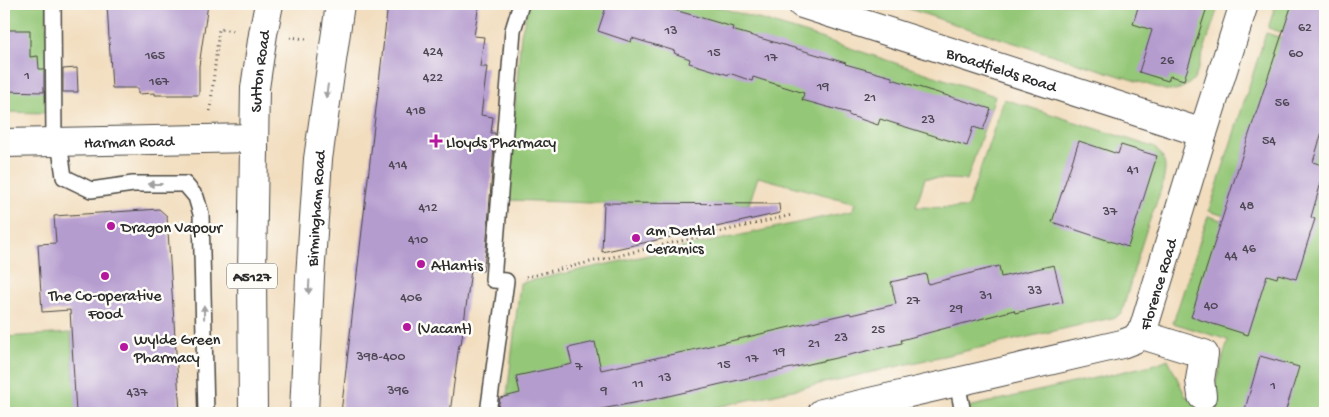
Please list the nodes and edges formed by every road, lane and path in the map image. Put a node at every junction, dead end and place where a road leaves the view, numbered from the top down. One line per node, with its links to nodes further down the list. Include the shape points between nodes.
1 (53, 4): 9 (lane)
2 (270, 4): 8 (street, Sutton Road / A5127, via 255,88)
3 (340, 4): 18 (street, Birmingham Road, one-way to 18, via 318,159)
4 (520, 4): 12 (lane, via 513,30 493,280)
5 (802, 4): 7 (street, Broadfields Road)
6 (1244, 4): 7 (street, Florence Road)
7 (1203, 133): 13 (street, Florence Road, via 1143,330)
8 (253, 138): 9 (street, Harman Road); 17 (street, A5127)
9 (57, 142): 10 (street, Harman Road); 16 (lane, one-way to 9, via 202,214 196,197 185,184 133,184 91,190 64,177)
10 (4, 143)
11 (792, 216): 12 (path)
12 (506, 281): 19 (lane)
13 (1139, 334): 14 (street, Florence Road, via 1122,344); 15 (street, via 1204,354 1200,380)
14 (956, 382): 20 (street, Florence Road); 21 (lane)
15 (1202, 396)
16 (206, 413)
17 (253, 413)
18 (304, 413)
19 (488, 413)
20 (822, 413)
21 (963, 413)

